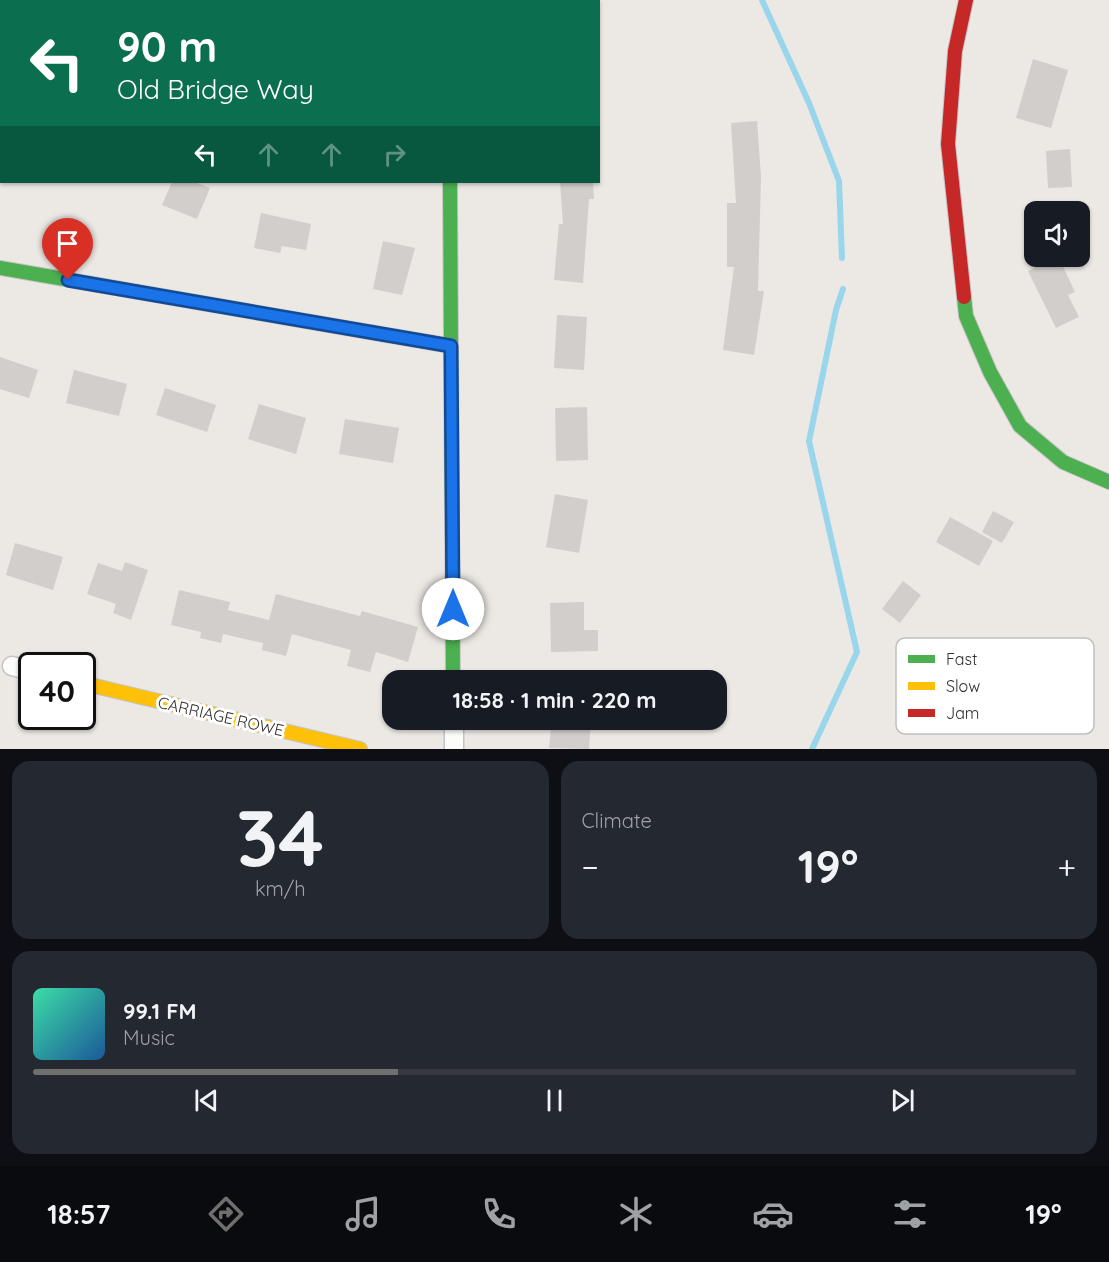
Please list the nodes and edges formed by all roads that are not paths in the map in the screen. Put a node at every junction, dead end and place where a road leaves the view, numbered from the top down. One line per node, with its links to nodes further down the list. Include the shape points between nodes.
1 (966, 0): 5 (street, via 955,51 948,144 966,316 990,372 1020,426 1063,462)
2 (450, 183): 4 (street)
3 (0, 268): 4 (street)
4 (451, 346): 8 (street)
5 (1109, 482)
6 (12, 666): 7 (street)
7 (18, 668)
8 (453, 670)
9 (96, 686): 11 (street, CARRIAGE ROWE)
10 (454, 730): 12 (street)
11 (360, 749)
12 (454, 749)

